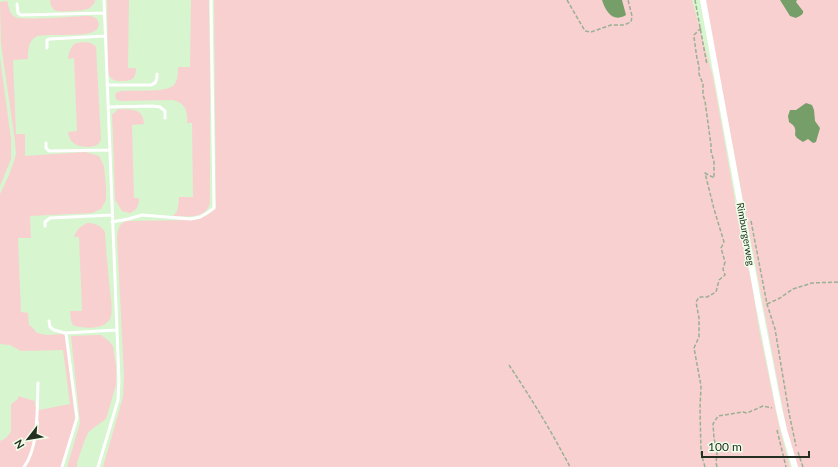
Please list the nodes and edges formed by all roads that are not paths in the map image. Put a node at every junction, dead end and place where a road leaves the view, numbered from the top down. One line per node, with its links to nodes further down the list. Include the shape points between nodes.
1 (104, 0): 5 (lane)
2 (211, 0): 15 (lane, via 214,208 200,217 191,219 142,215)
3 (703, 0): 24 (street, Rimburgerweg, via 779,411)
4 (17, 4): 5 (lane, via 18,13 21,15)
5 (104, 13): 6 (lane)
6 (105, 36): 7 (lane, via 50,39 47,40); 9 (lane)
7 (47, 48)
8 (157, 74): 9 (lane, via 156,81 151,85)
9 (107, 85): 10 (lane)
10 (108, 107): 11 (lane, via 160,107 165,111); 13 (lane)
11 (165, 118)
12 (46, 143): 13 (lane, via 49,151)
13 (109, 150): 14 (lane)
14 (112, 215): 15 (lane); 16 (lane, via 50,218 45,222)
15 (112, 222): 18 (lane)
16 (45, 226)
17 (49, 321): 19 (lane, via 50,327 54,330)
18 (117, 330): 19 (lane); 23 (lane, via 120,381 118,400)
19 (66, 333): 22 (lane, via 77,418)
20 (38, 383): 21 (lane, via 36,431 29,460)
21 (24, 467)
22 (62, 467)
23 (98, 467)
24 (795, 467)

